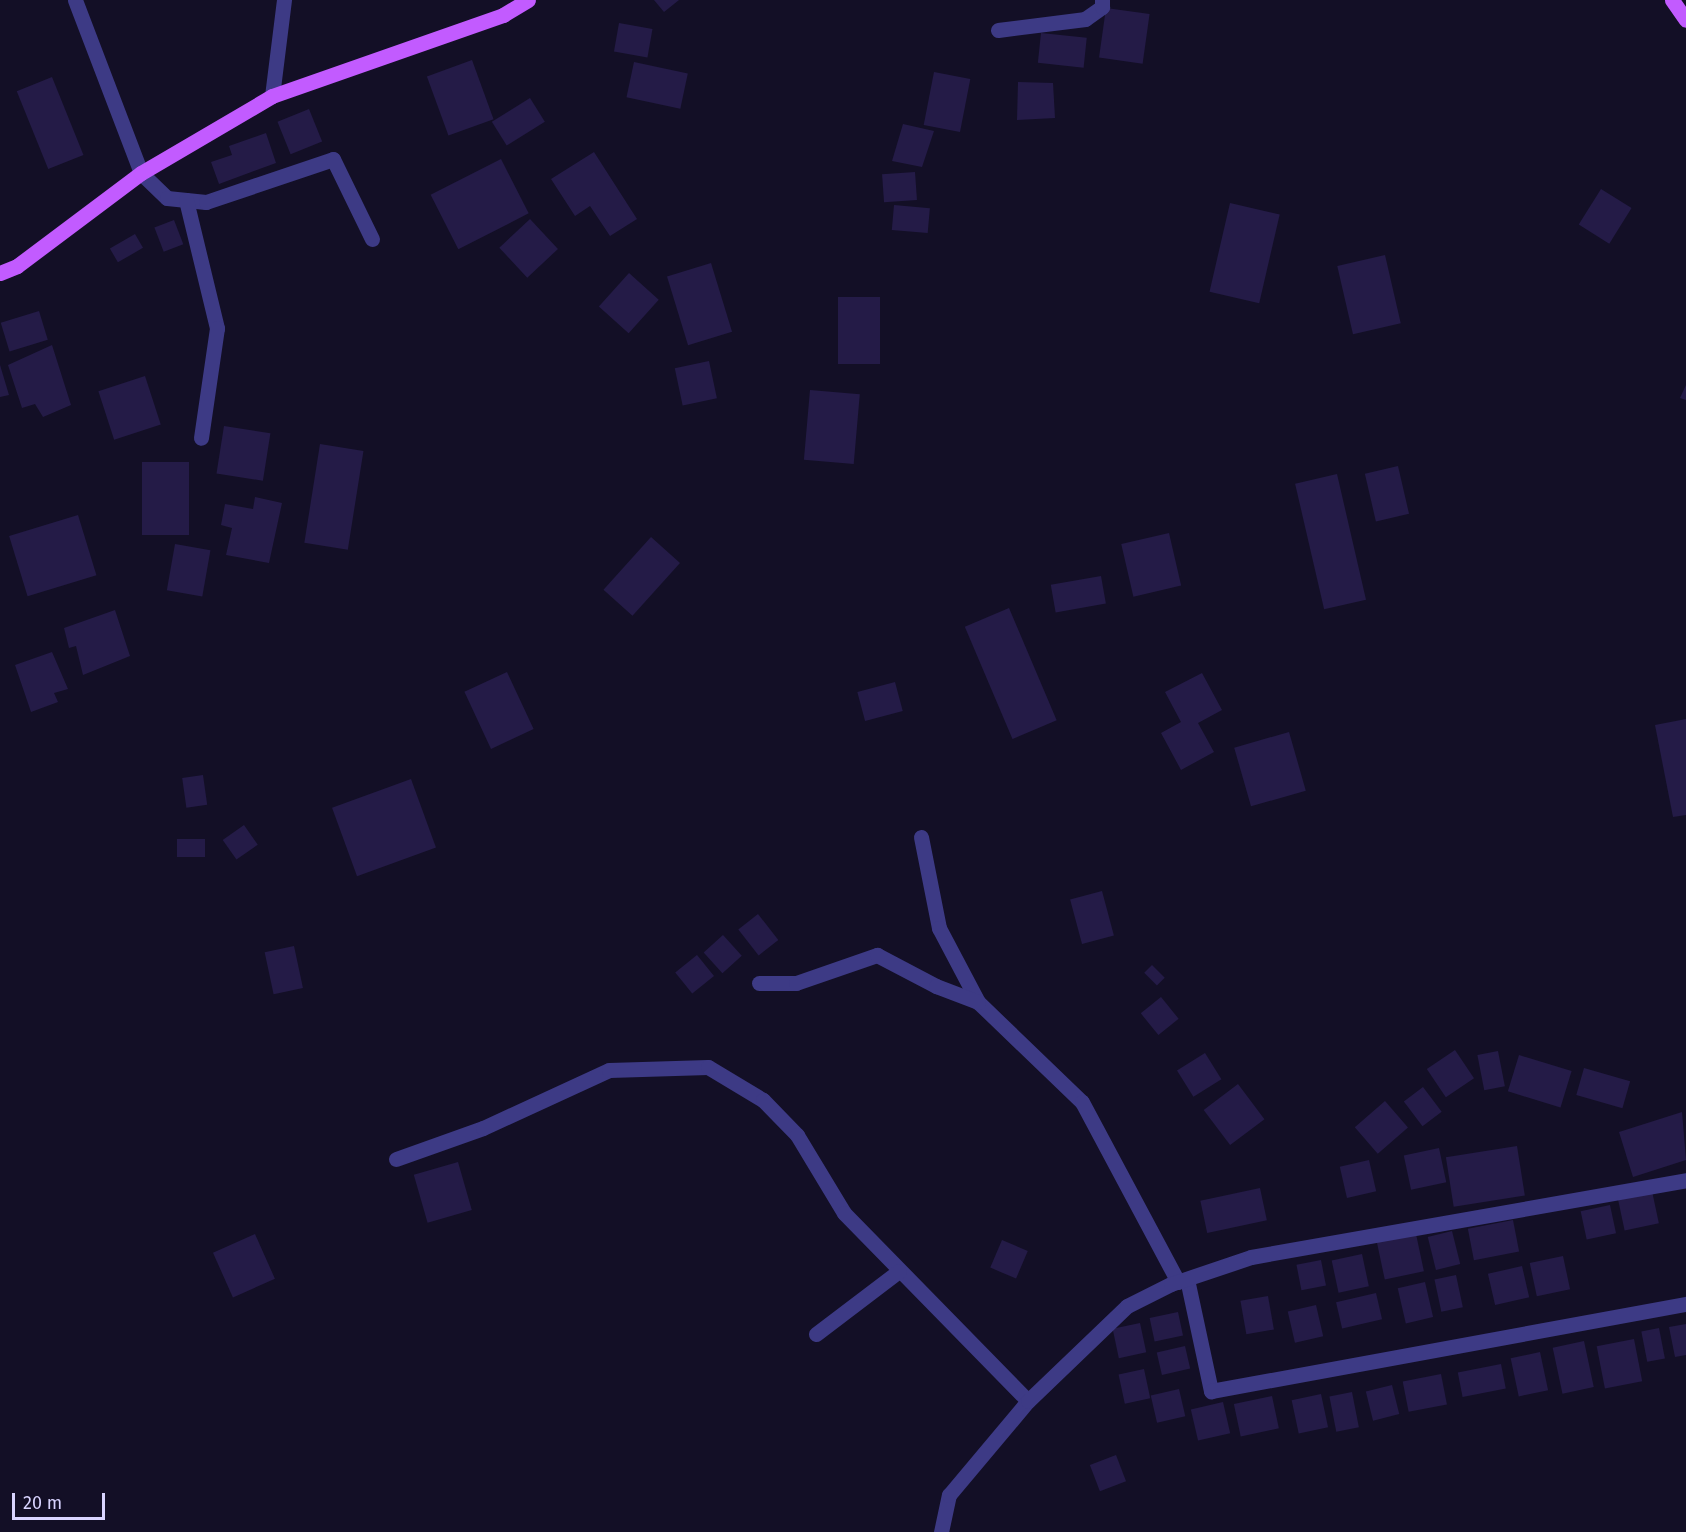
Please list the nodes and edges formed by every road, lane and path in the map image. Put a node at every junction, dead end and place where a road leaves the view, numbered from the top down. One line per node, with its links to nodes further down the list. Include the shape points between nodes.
1 (75, 0): 9 (street)
2 (284, 0): 8 (street)
3 (528, 0): 8 (main road, via 503,15)
4 (1102, 0): 7 (street, via 1102,7 1085,19)
5 (1672, 0): 6 (main road)
6 (1686, 20)
7 (998, 30)
8 (272, 96): 9 (main road)
9 (141, 172): 10 (street, via 167,198); 12 (main road, via 17,266)
10 (186, 200): 11 (street, via 206,202 333,159); 13 (street, via 217,328)
11 (372, 239)
12 (0, 273)
13 (201, 438)
14 (921, 837): 16 (street, via 939,928)
15 (759, 983): 16 (street, via 796,983 877,955 936,986)
16 (978, 1002): 20 (street, via 1082,1102)
17 (396, 1159): 19 (street, via 483,1128 609,1070 708,1067 763,1100 797,1135 844,1214)
18 (1686, 1180): 20 (street, via 1251,1257)
19 (899, 1271): 22 (street); 23 (street)
20 (1182, 1280): 21 (street, via 1211,1390); 23 (street, via 1127,1306)
21 (1686, 1304)
22 (816, 1334)
23 (1028, 1401): 24 (street, via 949,1495)
24 (941, 1532)

